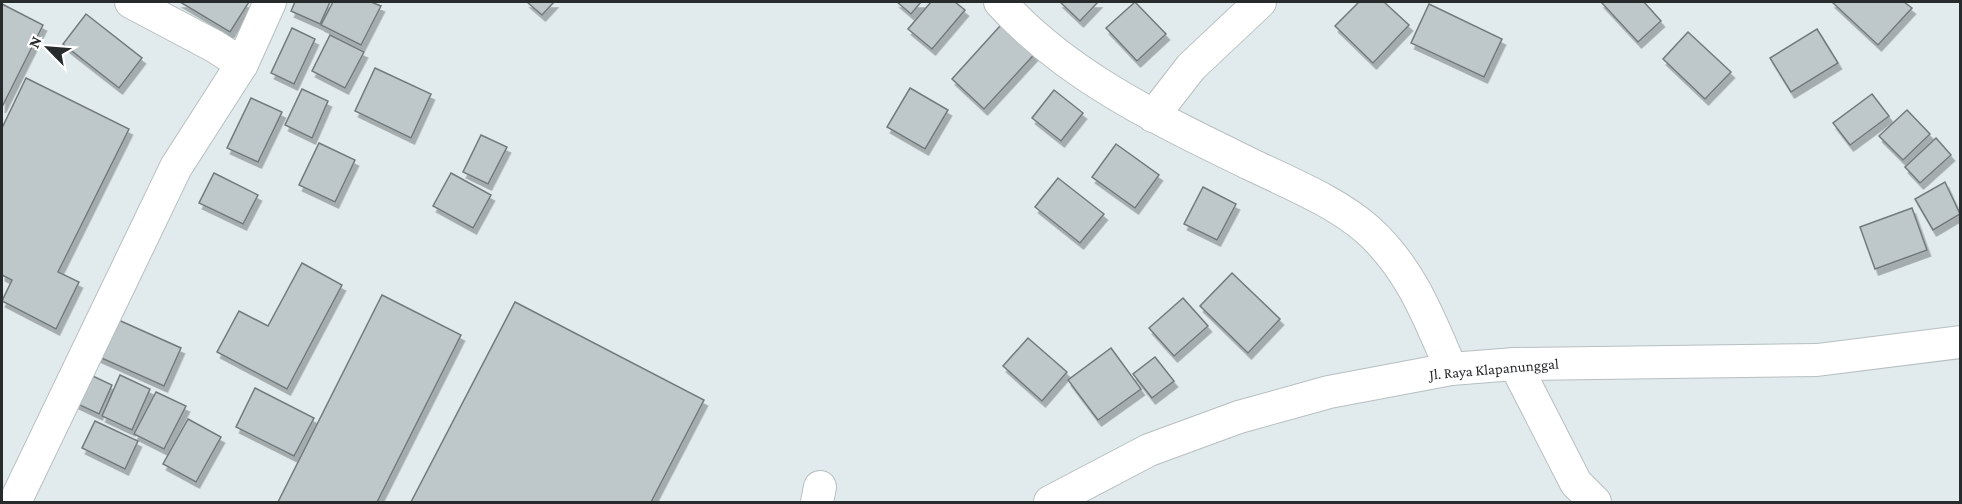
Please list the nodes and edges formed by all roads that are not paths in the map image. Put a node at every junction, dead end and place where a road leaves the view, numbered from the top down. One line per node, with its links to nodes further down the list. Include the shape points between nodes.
1 (131, 2): 5 (street)
2 (270, 2): 5 (street)
3 (1000, 2): 6 (street, via 1049,48)
4 (1260, 2): 6 (street, via 1191,67)
5 (242, 64): 11 (street, via 176,167)
6 (1153, 116): 9 (street, via 1304,190 1368,230 1413,283)
7 (1960, 342): 8 (street, Jl. Raya Klapanunggal, via 1817,360)
8 (1515, 364): 9 (street, Jl. Raya Klapanunggal); 10 (street)
9 (1451, 369): 12 (street, Jl. Raya Klapanunggal, via 1329,392 1239,417 1149,450)
10 (1576, 496)
11 (15, 502)
12 (1050, 502)

